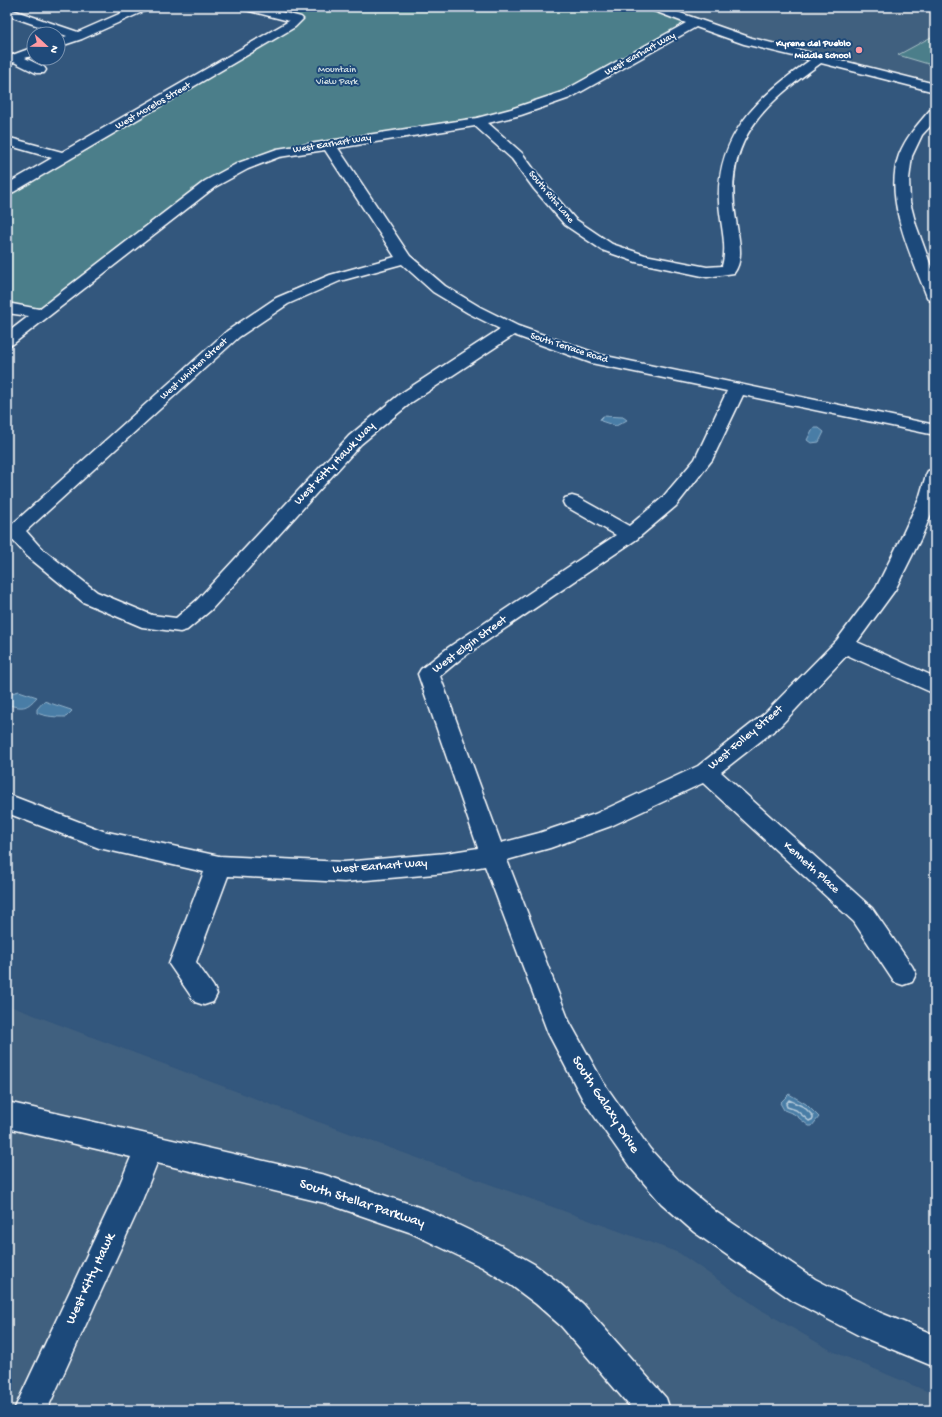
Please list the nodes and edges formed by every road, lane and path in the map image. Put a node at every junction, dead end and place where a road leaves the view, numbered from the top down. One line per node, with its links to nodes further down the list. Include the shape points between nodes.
1 (144, 7): 6 (street)
2 (246, 7): 17 (street, West Morelos Street, via 297,19)
3 (653, 7): 5 (street)
4 (7, 11): 6 (street)
5 (695, 23): 10 (street, via 748,41); 14 (street, West Earhart Way, via 566,95)
6 (78, 36): 7 (street)
7 (66, 40)
8 (26, 54): 9 (street)
9 (11, 59): 11 (street)
10 (819, 60): 12 (street); 14 (street, South Rita Lane, via 772,94 751,116 737,137 729,162 726,200 733,259 729,270 700,271 641,258 607,247 570,222 539,186 518,156)
11 (40, 70)
12 (935, 88)
13 (935, 113): 20 (street, via 923,124 923,136 908,148 903,161 901,180 902,200 918,253)
14 (478, 122): 16 (street, West Earhart Way)
15 (10, 142): 17 (street)
16 (329, 145): 19 (street, South Terrace Road); 22 (street, West Earhart Way, via 278,153 230,171)
17 (64, 157): 18 (street, West Morelos Street)
18 (7, 190)
19 (405, 259): 23 (street, South Terrace Road, via 439,289); 30 (street, West Whitten Street, via 335,278 282,301 233,334 15,530 34,552 90,596 149,622)
20 (934, 290)
21 (7, 308): 22 (street)
22 (42, 314): 24 (street, West Earhart Way)
23 (512, 329): 25 (street, South Terrace Road, via 597,359); 30 (street, West Kitty Hawk Way, via 406,398 355,440 204,605)
24 (7, 341)
25 (736, 389): 26 (street, South Terrace Road); 29 (street, West Elgin Street, via 703,460 669,502)
26 (935, 430)
27 (935, 475): 31 (street, West Folley Street, via 928,499 885,590)
28 (572, 502): 29 (street)
29 (630, 535): 35 (street, West Elgin Street, via 456,652 429,674)
30 (180, 625)
31 (844, 645): 32 (street); 33 (street, West Folley Street, via 772,720)
32 (935, 686)
33 (706, 772): 35 (street, West Folley Street, via 602,820); 37 (street, Kenneth Place, via 862,915)
34 (7, 803): 36 (street, West Earhart Way, via 99,839)
35 (493, 855): 36 (street, West Earhart Way, via 446,863 344,872); 41 (street, South Galaxy Drive, via 557,1025 593,1092 640,1158 671,1193 705,1222 804,1290 871,1325)
36 (219, 866): 38 (street, via 182,964)
37 (903, 974)
38 (204, 994)
39 (7, 1115): 40 (street, South Stellar Parkway)
40 (150, 1147): 42 (street, West Kitty Hawk, via 129,1198); 43 (street, South Stellar Parkway, via 326,1189 416,1220 493,1257 547,1292 572,1315)
41 (935, 1351)
42 (30, 1410)
43 (654, 1410)

